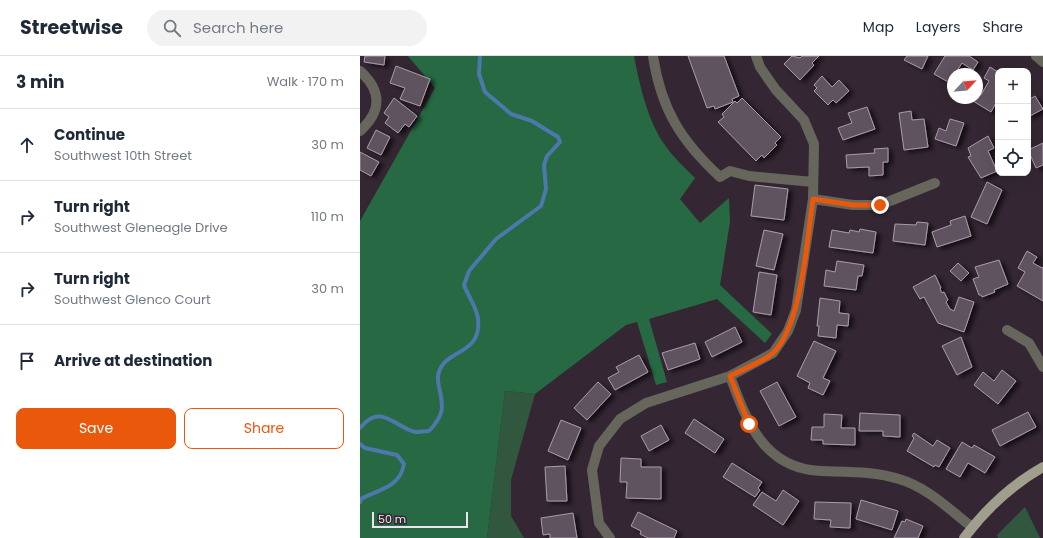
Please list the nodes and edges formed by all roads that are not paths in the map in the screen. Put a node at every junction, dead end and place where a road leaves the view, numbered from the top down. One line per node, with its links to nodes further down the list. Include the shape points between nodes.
1 (653, 56): 7 (street, via 657,80 673,123 697,155 720,177 730,171 749,176)
2 (756, 56): 7 (street, via 768,79 804,120 814,144)
3 (1036, 56): 4 (street)
4 (1043, 62)
5 (360, 70): 6 (street, via 371,81 377,98 371,121)
6 (360, 131)
7 (814, 182): 9 (street)
8 (935, 183): 9 (street, via 880,205 853,205)
9 (813, 199): 12 (street, via 796,310 788,331 773,353)
10 (1007, 330): 11 (street, via 1029,343)
11 (1043, 367)
12 (730, 376): 14 (street, via 749,424 772,454 801,468 864,472 900,479 917,486); 15 (street, via 646,403 620,418 599,446 592,470 598,523)
13 (1043, 466): 14 (main road, via 1014,486)
14 (972, 527): 16 (main road)
15 (610, 538)
16 (964, 538)

